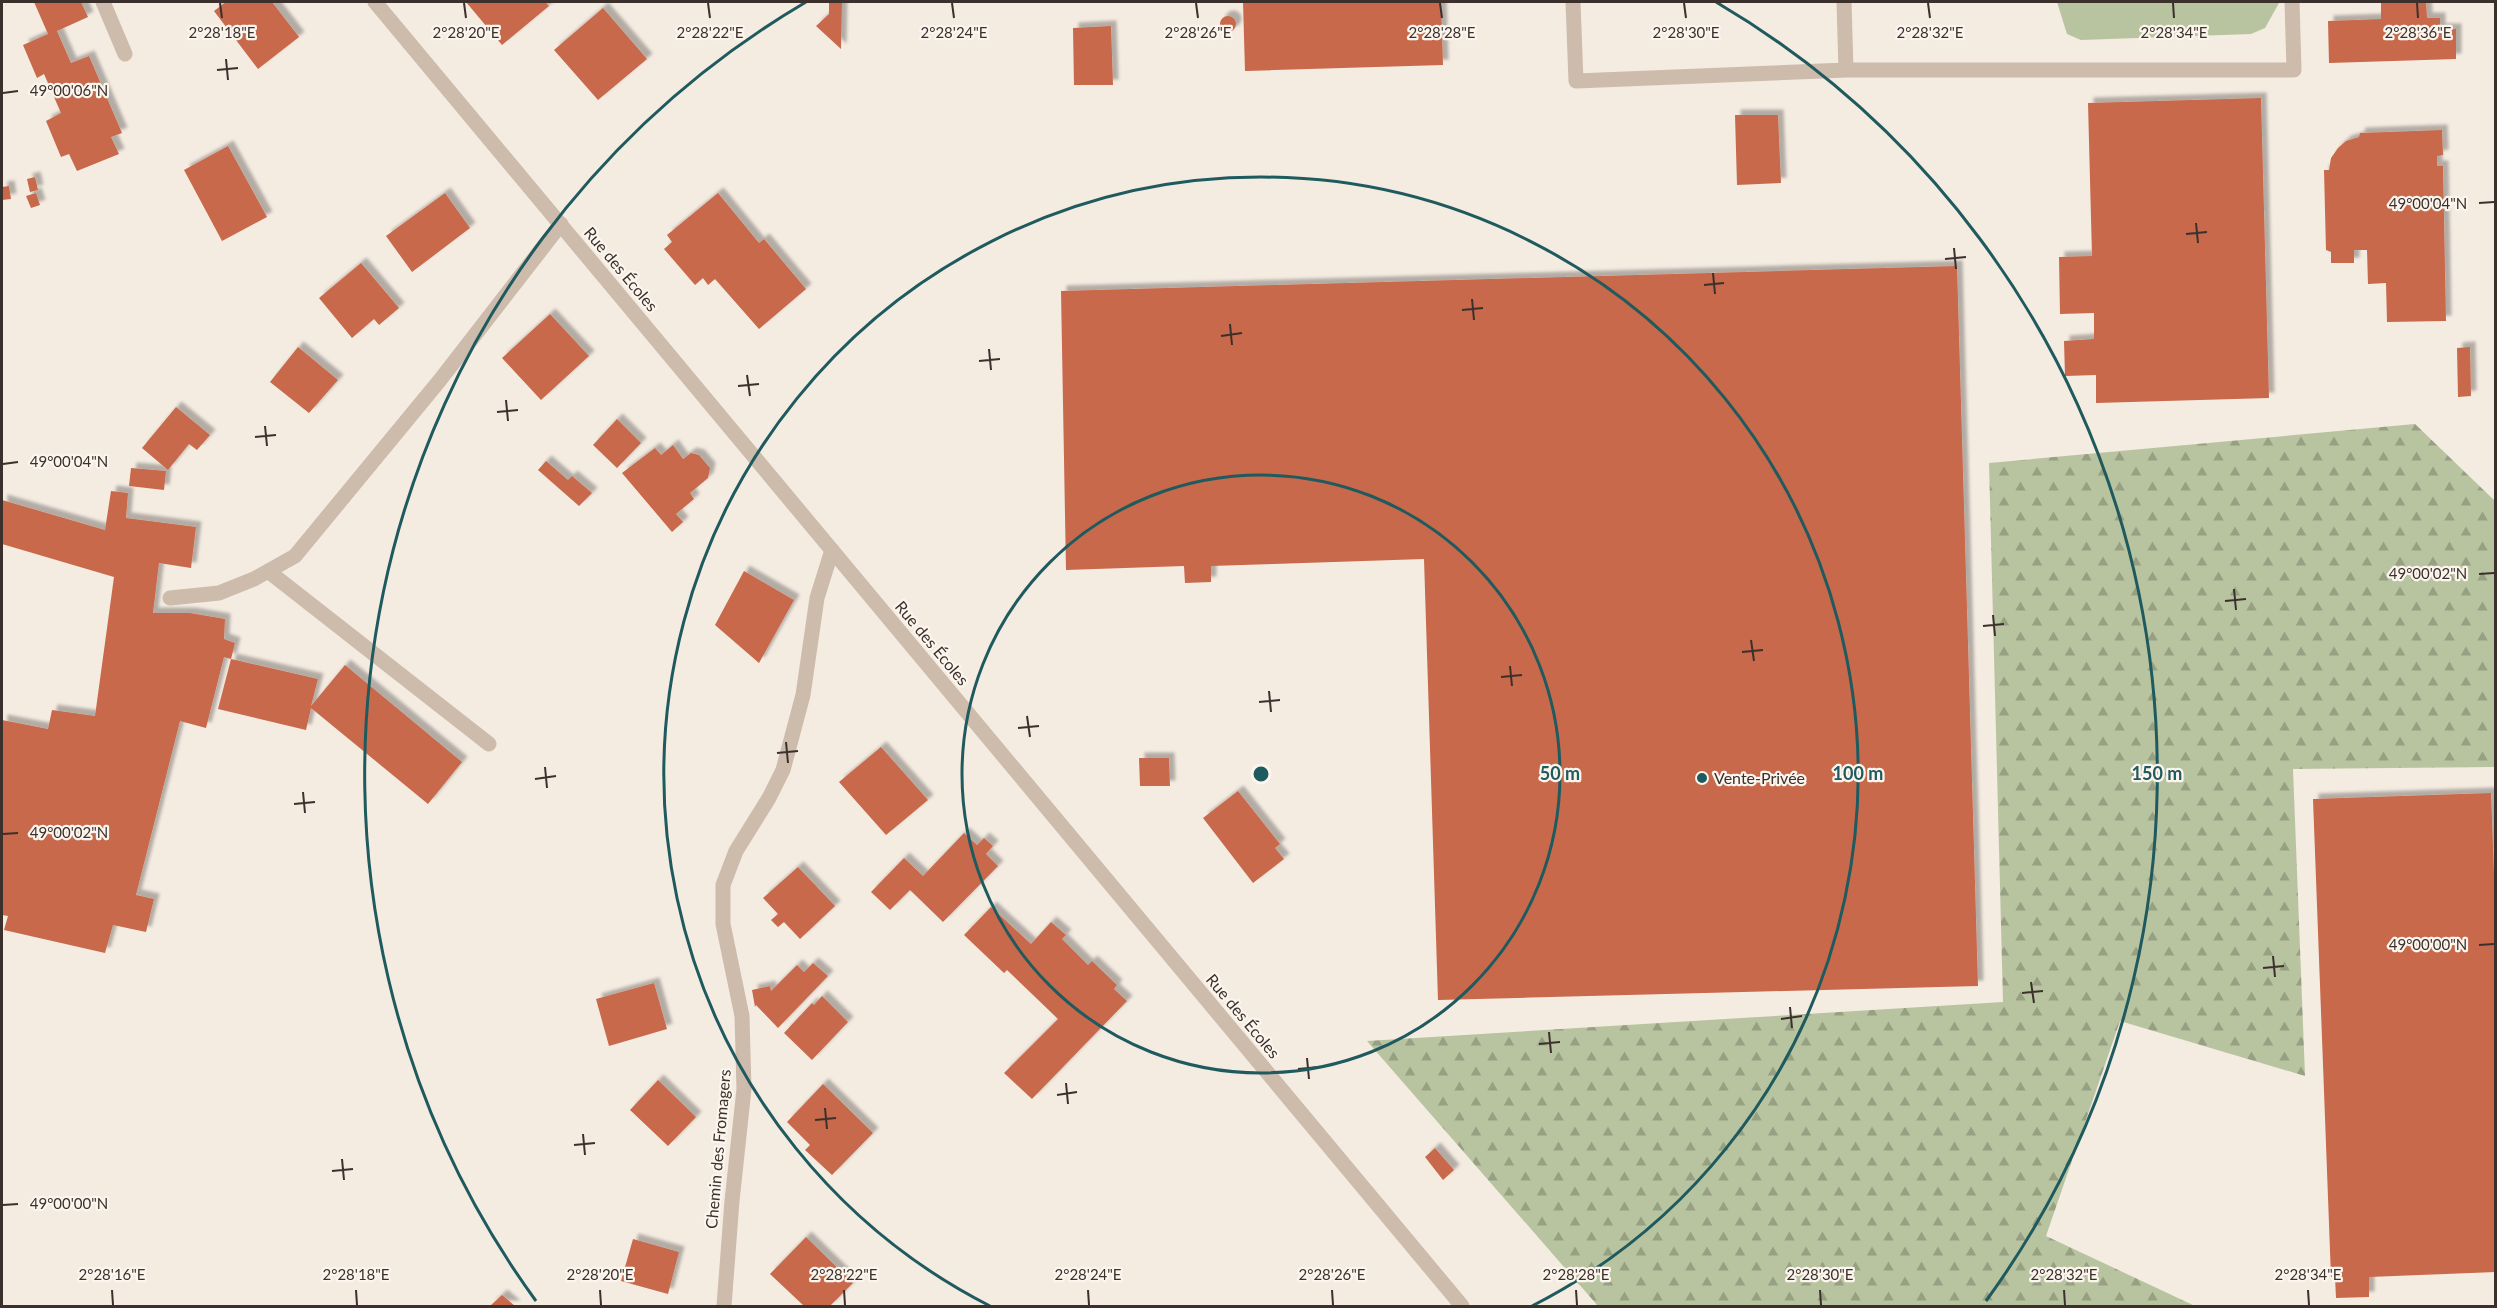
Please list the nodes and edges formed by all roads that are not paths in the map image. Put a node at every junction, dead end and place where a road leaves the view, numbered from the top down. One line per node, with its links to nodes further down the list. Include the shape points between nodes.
1 (102, 2): 6 (street)
2 (375, 2): 8 (street, Rue des Écoles)
3 (1573, 2): 7 (street, via 1576,81)
4 (1844, 2): 7 (street)
5 (2292, 2): 7 (street, via 2294,70)
6 (125, 54)
7 (1846, 70)
8 (561, 224): 9 (street, Rue des Écoles); 10 (street, via 440,380 295,556)
9 (832, 550): 13 (street, Chemin des Fromagers, via 817,598 803,695 786,760 769,798 736,851 723,885 723,924 742,1016 744,1089); 14 (street, Rue des Écoles)
10 (268, 571): 11 (street, via 219,592); 12 (street)
11 (170, 598)
12 (489, 744)
13 (724, 1306)
14 (1462, 1306)

